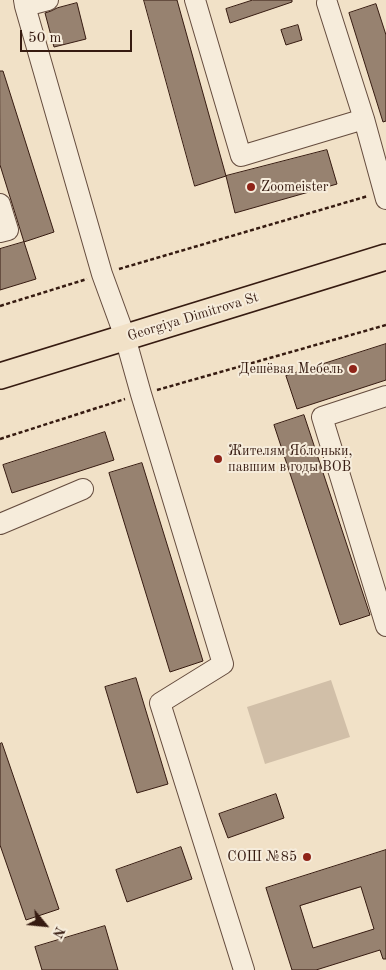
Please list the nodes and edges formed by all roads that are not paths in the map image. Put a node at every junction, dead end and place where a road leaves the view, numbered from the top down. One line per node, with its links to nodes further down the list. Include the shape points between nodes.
1 (48, 0): 4 (lane)
2 (200, 1): 5 (lane, via 241,156)
3 (329, 1): 5 (lane)
4 (25, 3): 10 (lane, via 102,274)
5 (364, 119): 6 (lane)
6 (385, 195)
7 (0, 204): 8 (lane, via 8,230)
8 (0, 232)
9 (386, 257): 10 (main road, Georgiya Dimitrova St)
10 (125, 337): 11 (main road, Georgiya Dimitrova St); 16 (lane, via 223,664 160,703)
11 (0, 376)
12 (386, 396): 15 (lane, via 322,417)
13 (83, 489): 14 (lane)
14 (0, 524)
15 (386, 626)
16 (242, 969)

